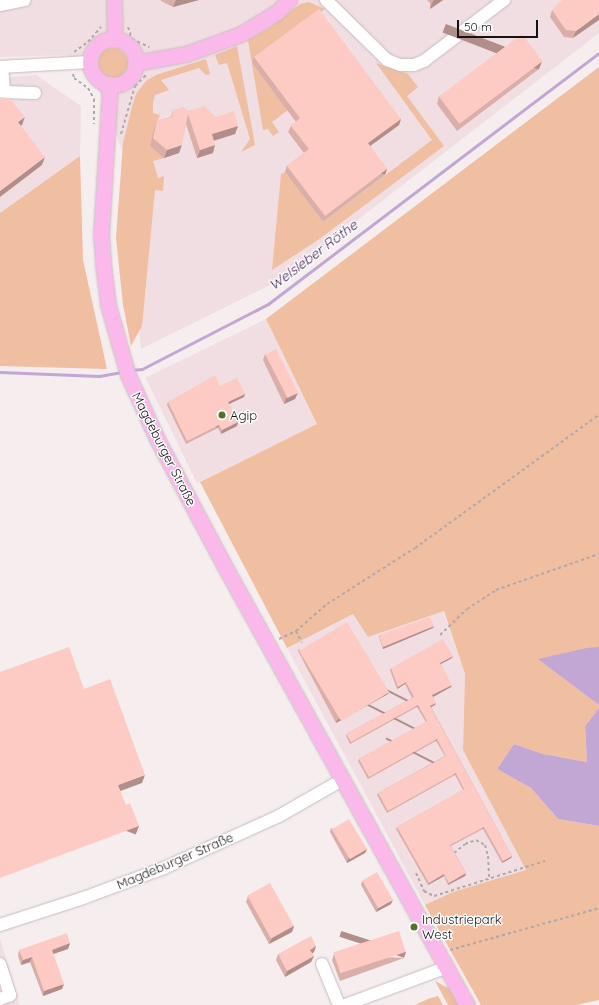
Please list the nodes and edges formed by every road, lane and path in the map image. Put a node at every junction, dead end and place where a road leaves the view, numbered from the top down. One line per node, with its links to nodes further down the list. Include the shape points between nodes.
1 (25, 0): 6 (street)
2 (114, 0): 9 (main road)
3 (289, 0): 11 (main road, via 277,12 242,34 201,50)
4 (326, 0): 5 (street, via 387,60 400,65 414,65 424,61)
5 (504, 0)
6 (0, 5)
7 (103, 21): 13 (path, via 99,31)
8 (128, 23): 11 (path, via 132,39)
9 (116, 39): 11 (main road); 12 (main road, via 101,42 95,47)
10 (155, 48): 11 (path)
11 (145, 58): 16 (main road, via 127,80); 19 (path, via 149,72 135,86)
12 (90, 62): 13 (street); 16 (main road, via 97,79)
13 (59, 64): 14 (street)
14 (1, 67): 17 (street, via 4,92)
15 (72, 72): 18 (path, via 74,78 88,88)
16 (110, 84): 25 (main road, Magdeburger Straße, via 101,234 108,305 122,358 164,453)
17 (35, 93)
18 (94, 99)
19 (120, 138)
20 (599, 415): 22 (path, via 415,548 327,604)
21 (599, 554): 23 (path, via 496,590 467,609)
22 (296, 631): 24 (path); 25 (path)
23 (440, 635)
24 (302, 643)
25 (268, 645): 26 (main road, Magdeburger Straße)
26 (342, 780): 32 (street, Magdeburger Straße, via 279,816 164,868); 33 (main road, Magdeburger Straße)
27 (454, 853): 30 (path, via 465,844 476,840 485,845)
28 (548, 860): 30 (path)
29 (416, 874): 30 (path, via 424,891 434,896)
30 (489, 878)
31 (599, 908): 33 (path)
32 (0, 925)
33 (443, 961): 38 (street); 39 (main road, Magdeburger Straße)
34 (0, 964): 36 (street, via 10,995)
35 (322, 964): 37 (street)
36 (0, 999)
37 (338, 1005)
38 (345, 1005)
39 (467, 1005)

